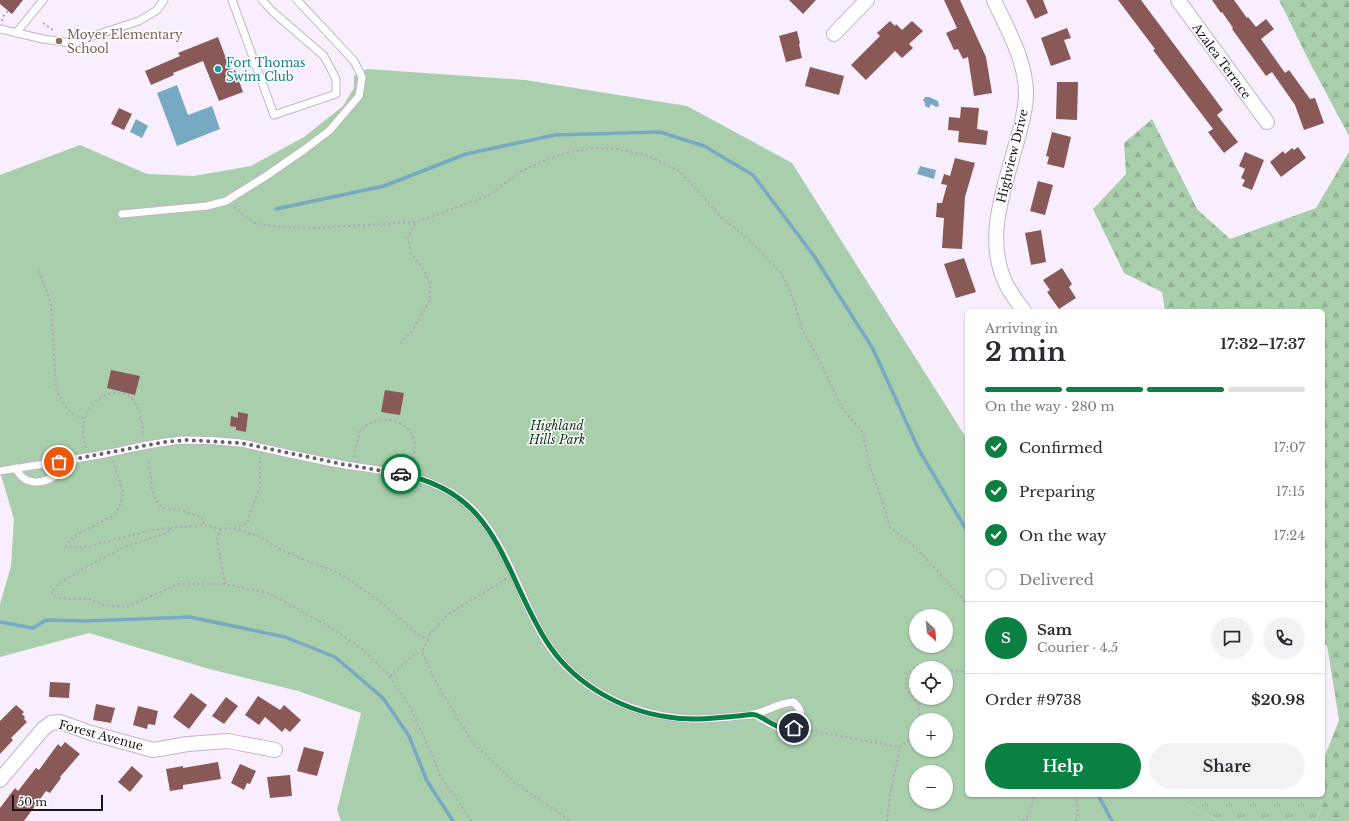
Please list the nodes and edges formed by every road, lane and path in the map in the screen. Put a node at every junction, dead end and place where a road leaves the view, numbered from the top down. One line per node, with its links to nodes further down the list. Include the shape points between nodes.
1 (43, 0): 11 (lane)
2 (164, 0): 11 (lane, via 157,10 139,21 70,43)
3 (232, 0): 4 (lane, via 274,115 336,94 336,79 324,56)
4 (262, 0)
5 (297, 0): 14 (lane, via 354,61 362,76 359,96 329,131)
6 (867, 0): 12 (street)
7 (994, 0): 18 (street, Highview Drive, via 1017,51 1025,91 1021,126 998,213 996,233 997,254 1003,277)
8 (1178, 0): 13 (street, Azalea Terrace)
9 (8, 11): 10 (path, via 2,18)
10 (1, 26): 11 (lane)
11 (16, 33)
12 (834, 34)
13 (1267, 122)
14 (226, 201): 15 (lane, via 206,206); 16 (path, via 255,224 277,227 315,228)
15 (122, 214)
16 (416, 222): 19 (path, via 408,238 411,253 423,268 430,283 430,300 411,333); 37 (path, via 488,196 520,172 543,161 591,148 618,149 649,156 679,171 721,217 746,237 782,274 803,331 840,405 863,433 869,464 890,527 916,548)
17 (39, 271): 20 (path, via 51,304 56,389 72,414)
18 (1023, 309)
19 (400, 343)
20 (84, 419): 21 (path, via 89,409 106,394 126,394 139,411); 24 (path)
21 (144, 439)
22 (260, 447): 23 (lane, via 241,443 187,440); 27 (lane); 33 (path, via 260,487 247,523)
23 (111, 453): 24 (lane); 32 (path, via 123,492 120,505 114,515 73,537 66,547 82,548 152,530)
24 (88, 457): 25 (lane)
25 (70, 460): 28 (lane); 28 (lane, via 55,476 35,483 26,481 18,474)
26 (148, 462): 31 (path, via 156,501 163,508 202,517)
27 (352, 466): 30 (lane); 30 (path, via 360,430 371,422 388,419 399,422 412,434 415,447)
28 (16, 468): 29 (lane)
29 (0, 471)
30 (411, 476): 35 (lane, via 446,490 476,512)
31 (204, 525): 32 (path); 34 (path)
32 (170, 528): 36 (path, via 167,532 126,546 64,580 51,591 56,597 90,598 103,605 126,607 179,584)
33 (234, 528): 34 (path); 38 (path, via 259,536 285,552 341,574 383,604 420,636)
34 (221, 530): 36 (path, via 217,539)
35 (514, 575): 38 (path, via 447,615); 45 (lane, via 536,624 553,651 574,673 597,691 635,710 669,718 697,719)
36 (225, 584): 43 (path, via 269,593 362,649)
37 (965, 601)
38 (428, 639): 39 (path)
39 (422, 652): 43 (path, via 413,654); 54 (path, via 437,684 473,743 515,783)
40 (909, 671): 44 (path, via 905,687)
41 (953, 671): 42 (path)
42 (965, 672)
43 (390, 676): 53 (path, via 408,702 440,776)
44 (909, 692)
45 (754, 714): 46 (lane, via 788,730); 46 (lane, via 793,702 801,710 802,715)
46 (794, 728): 48 (path)
47 (909, 740): 48 (path)
48 (900, 746): 55 (path)
49 (275, 750): 50 (street, Forest Avenue, via 220,741 153,750 54,722 42,729)
50 (0, 780)
51 (1034, 797): 56 (path)
52 (1076, 797): 57 (path)
53 (472, 821)
54 (571, 821)
55 (887, 821)
56 (1024, 821)
57 (1076, 821)

